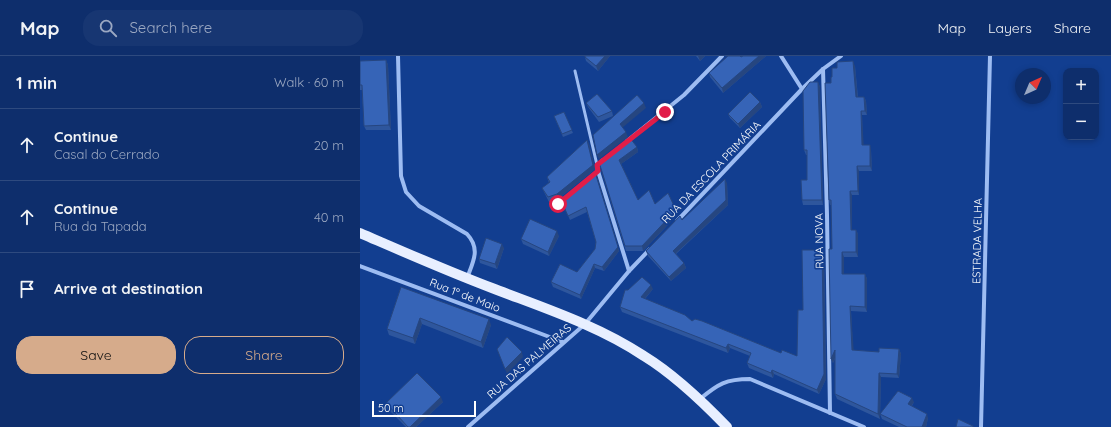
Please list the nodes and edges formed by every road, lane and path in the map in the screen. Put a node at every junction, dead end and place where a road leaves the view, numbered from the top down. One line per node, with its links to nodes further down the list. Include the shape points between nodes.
1 (398, 56): 19 (street, via 401,176 406,192 419,206 467,234 472,240 475,256)
2 (722, 56): 9 (street, via 684,95)
3 (781, 56): 8 (street)
4 (841, 56): 6 (street, RUA DA ESCOLA PRIMÁRIA)
5 (990, 56): 27 (street, ESTRADA VELHA)
6 (823, 69): 8 (street, RUA DA ESCOLA PRIMÁRIA); 23 (street, RUA NOVA)
7 (575, 71): 11 (lane)
8 (802, 89): 14 (street, RUA DA ESCOLA PRIMÁRIA)
9 (621, 145)
10 (609, 155): 11 (street)
11 (597, 165): 12 (street)
12 (598, 171): 13 (street); 18 (street)
13 (592, 176)
14 (672, 226)
15 (360, 233): 19 (main road)
16 (656, 243): 18 (street)
17 (360, 266): 21 (street, Rua 1º de Maio)
18 (629, 271): 20 (street)
19 (467, 278): 20 (main road)
20 (585, 324): 21 (street, RUA DAS PALMEIRAS); 22 (main road, via 645,356)
21 (563, 342): 24 (street, RUA DAS PALMEIRAS)
22 (700, 400): 23 (street, via 716,386 738,379 750,380); 25 (main road)
23 (830, 413): 26 (street)
24 (468, 427)
25 (727, 427)
26 (864, 427)
27 (981, 427)

